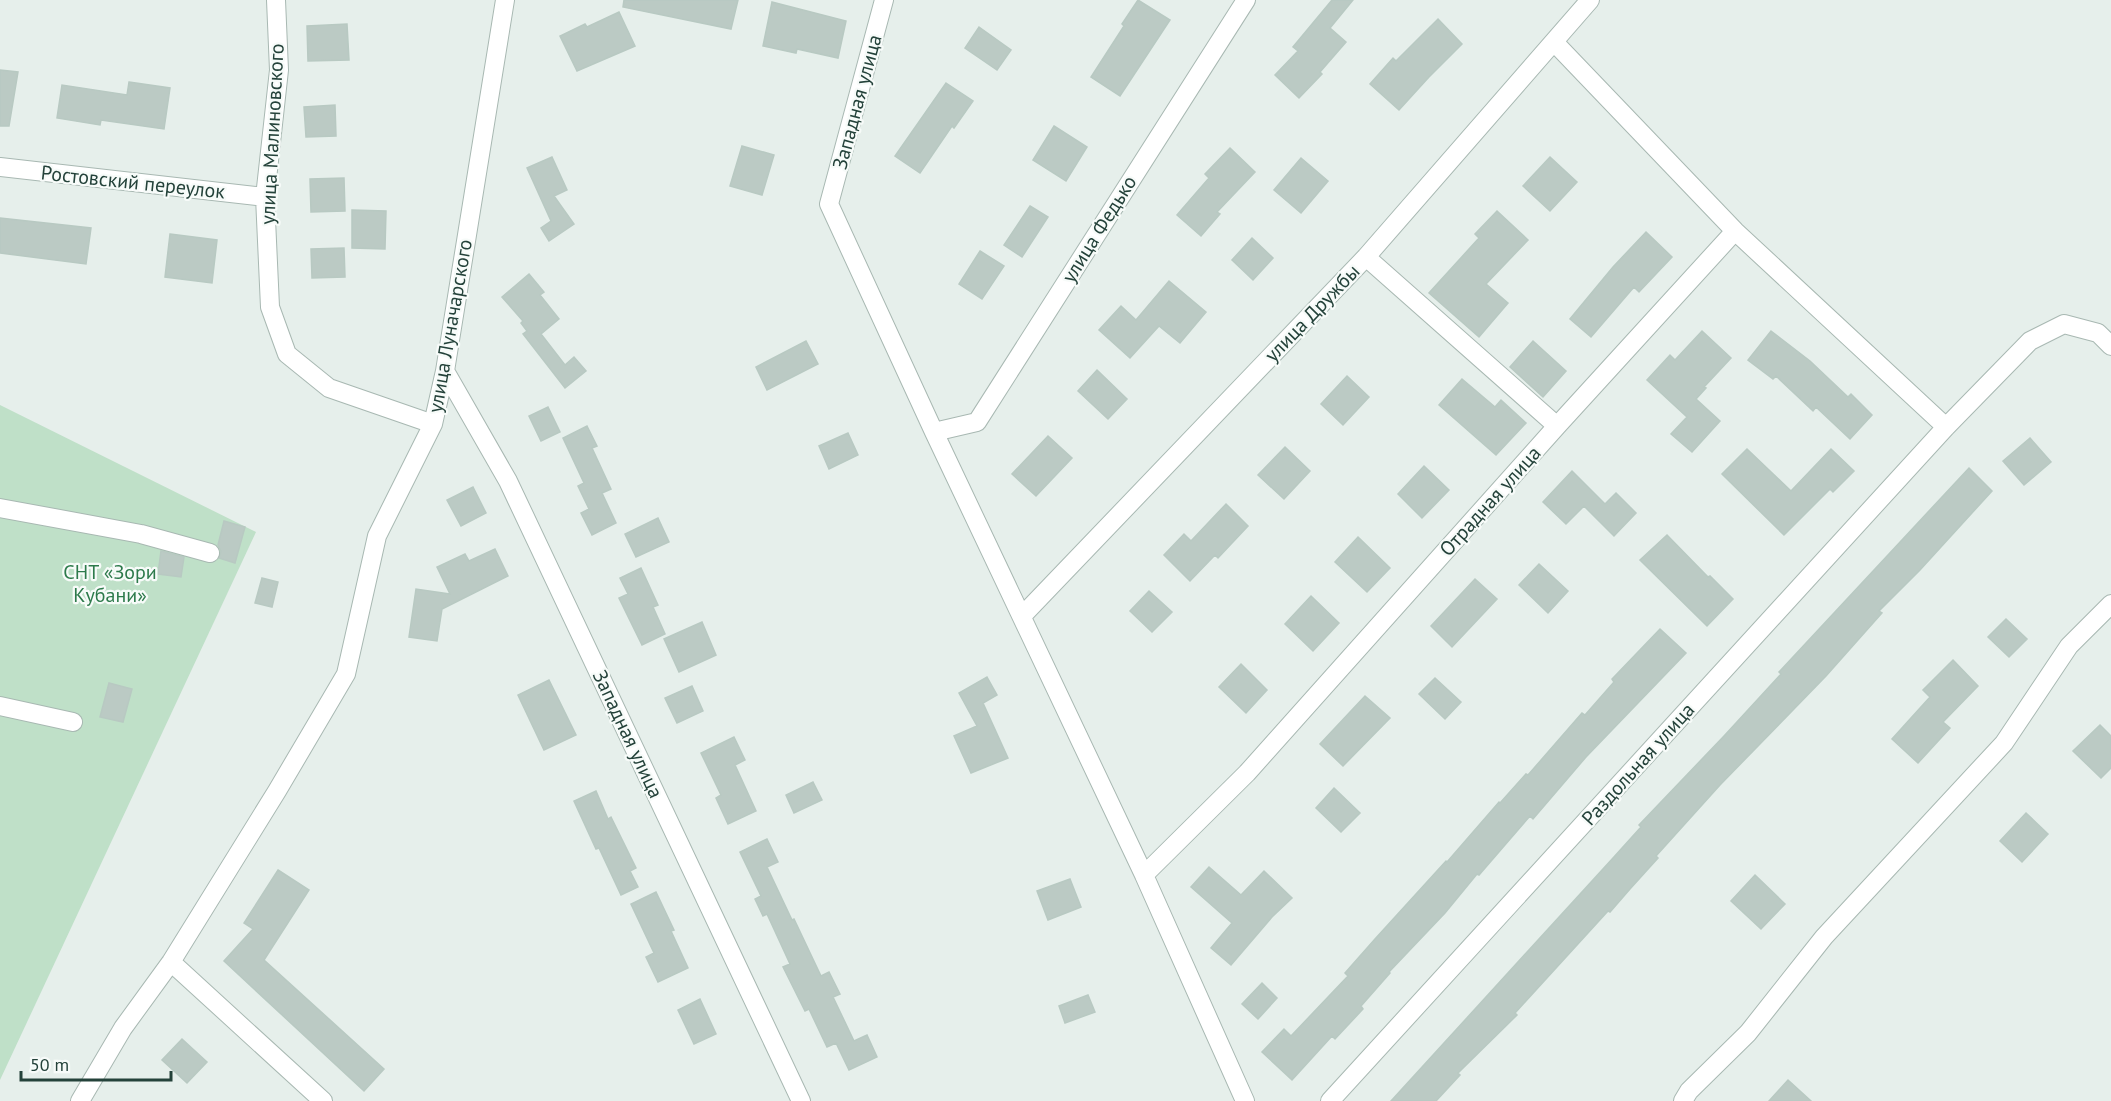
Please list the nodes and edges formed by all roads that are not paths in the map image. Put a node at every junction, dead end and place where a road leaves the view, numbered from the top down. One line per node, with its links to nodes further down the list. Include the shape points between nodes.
1 (276, 0): 8 (street, улица Малиновского, via 279,70)
2 (505, 0): 12 (street, улица Луначарского)
3 (884, 0): 16 (street, Западная улица, via 829,204)
4 (1246, 0): 16 (street, улица Федько, via 977,422)
5 (1590, 0): 6 (street, улица Дружбы)
6 (1554, 42): 9 (street); 10 (street, улица Дружбы)
7 (0, 167): 8 (street, Ростовский переулок)
8 (265, 197): 13 (street, улица Малиновского, via 270,307 287,354 330,388)
9 (1735, 231): 14 (street, Отрадная улица); 15 (street)
10 (1366, 257): 14 (street); 20 (street, улица Дружбы)
11 (2111, 346): 15 (street, Раздольная улица, via 2098,333 2064,324 2030,341)
12 (445, 371): 13 (street, улица Луначарского); 27 (street, Западная улица, via 508,481)
13 (433, 424): 24 (street, улица Луначарского, via 377,536 346,674)
14 (1557, 426): 23 (street, Отрадная улица, via 1247,773)
15 (1946, 427): 29 (street, Раздольная улица)
16 (934, 432): 20 (street)
17 (0, 508): 18 (street, via 141,534)
18 (210, 553)
19 (2111, 604): 30 (street, via 2068,646 2004,743 1824,937 1748,1033)
20 (1023, 615): 23 (street)
21 (0, 706): 22 (street)
22 (73, 722)
23 (1144, 875): 28 (street)
24 (171, 962): 25 (street, улица Луначарского, via 123,1028); 26 (street)
25 (80, 1101)
26 (323, 1101)
27 (801, 1101)
28 (1245, 1101)
29 (1330, 1101)
30 (1683, 1101)

